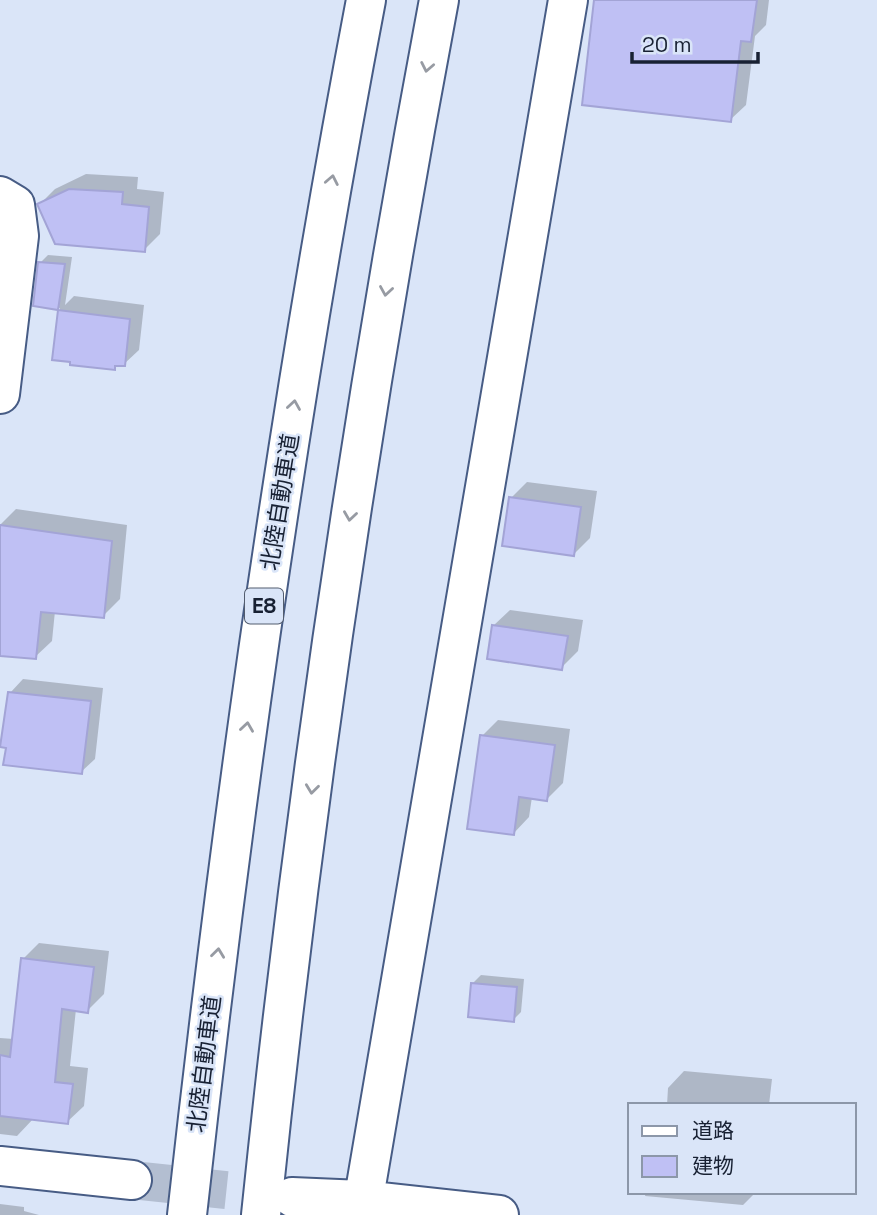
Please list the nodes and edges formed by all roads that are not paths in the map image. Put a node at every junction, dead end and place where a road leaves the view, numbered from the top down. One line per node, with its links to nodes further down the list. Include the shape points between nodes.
1 (366, 0): 10 (main road, 北陸自動車道 / E8, one-way to 1, via 242,760 282,485)
2 (439, 0): 8 (main road, one-way to 8, via 354,487 277,1057)
3 (568, 0): 9 (main road)
4 (0, 196): 5 (main road, via 15,205 19,236)
5 (0, 394)
6 (0, 1166): 7 (main road)
7 (132, 1180)
8 (276, 1206): 9 (main road)
9 (361, 1208): 11 (main road)
10 (187, 1215)
11 (499, 1215)

